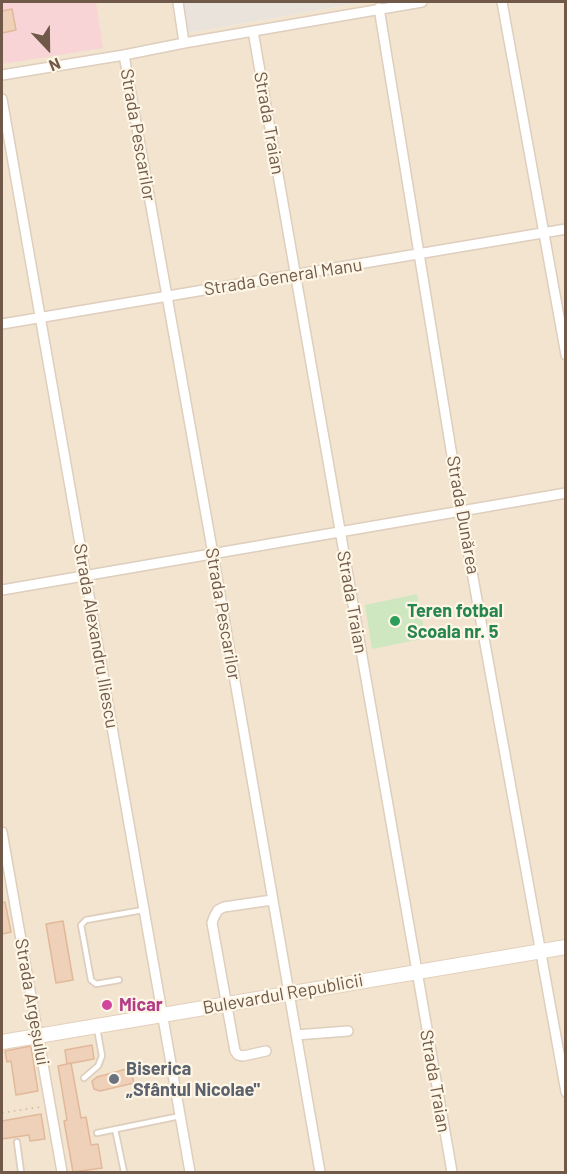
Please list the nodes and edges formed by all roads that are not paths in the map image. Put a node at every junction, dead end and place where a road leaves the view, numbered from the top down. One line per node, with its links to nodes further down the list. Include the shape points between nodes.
1 (178, 2): 6 (street)
2 (422, 2): 4 (street)
3 (502, 2): 11 (street)
4 (379, 8): 5 (street); 12 (street, Strada Dunărea)
5 (253, 31): 6 (street); 13 (street, Strada Traian)
6 (184, 43): 7 (street)
7 (124, 55): 8 (street); 14 (street, Strada Pescarilor)
8 (2, 75)
9 (2, 99): 15 (street, Strada Alexandru Iliescu)
10 (566, 229): 11 (street, Strada General Manu)
11 (544, 233): 12 (street, Strada General Manu); 17 (street)
12 (420, 254): 13 (street, Strada General Manu); 19 (street, Strada Dunărea)
13 (294, 274): 14 (street, Strada General Manu); 20 (street, Strada Traian)
14 (167, 296): 15 (street, Strada General Manu); 21 (street, Strada Pescarilor)
15 (41, 317): 16 (street, Strada General Manu); 22 (street, Strada Alexandru Iliescu)
16 (2, 324)
17 (566, 355)
18 (566, 493): 19 (street)
19 (461, 511): 20 (street); 28 (street, Strada Dunărea)
20 (339, 532): 21 (street); 29 (street, Strada Traian)
21 (213, 554): 22 (street); 25 (street, Strada Pescarilor)
22 (86, 576): 23 (street); 26 (street, Strada Alexandru Iliescu)
23 (2, 590)
24 (2, 832): 37 (street, Strada Argeșului)
25 (272, 900): 31 (street, Strada Pescarilor); 32 (street, via 224,907 214,917)
26 (143, 910): 30 (lane, via 86,920 81,926 91,980 96,984); 33 (street, Strada Alexandru Iliescu)
27 (566, 947): 28 (street, Bulevardul Republicii)
28 (541, 951): 29 (street, Bulevardul Republicii); 41 (street, Strada Dunărea)
29 (416, 972): 31 (street, Bulevardul Republicii); 51 (street, Strada Traian)
30 (119, 980)
31 (289, 993): 32 (street, Bulevardul Republicii); 36 (street, Strada Pescarilor)
32 (227, 1004): 33 (street, Bulevardul Republicii); 39 (street, via 237,1055)
33 (162, 1015): 34 (street, Bulevardul Republicii); 42 (street, Strada Alexandru Iliescu)
34 (97, 1026): 37 (street, Bulevardul Republicii); 40 (lane, via 102,1056 98,1066)
35 (348, 1031): 36 (street)
36 (296, 1035): 50 (street, Strada Pescarilor)
37 (38, 1036): 38 (street, Bulevardul Republicii); 47 (street, Strada Argeșului)
38 (2, 1042)
39 (266, 1051)
40 (84, 1078)
41 (566, 1092)
42 (180, 1116): 43 (lane); 49 (street, Strada Alexandru Iliescu)
43 (115, 1129): 44 (lane); 48 (lane)
44 (97, 1133)
45 (17, 1142): 46 (lane)
46 (21, 1172)
47 (62, 1173)
48 (124, 1173)
49 (190, 1173)
50 (320, 1173)
51 (452, 1173)

